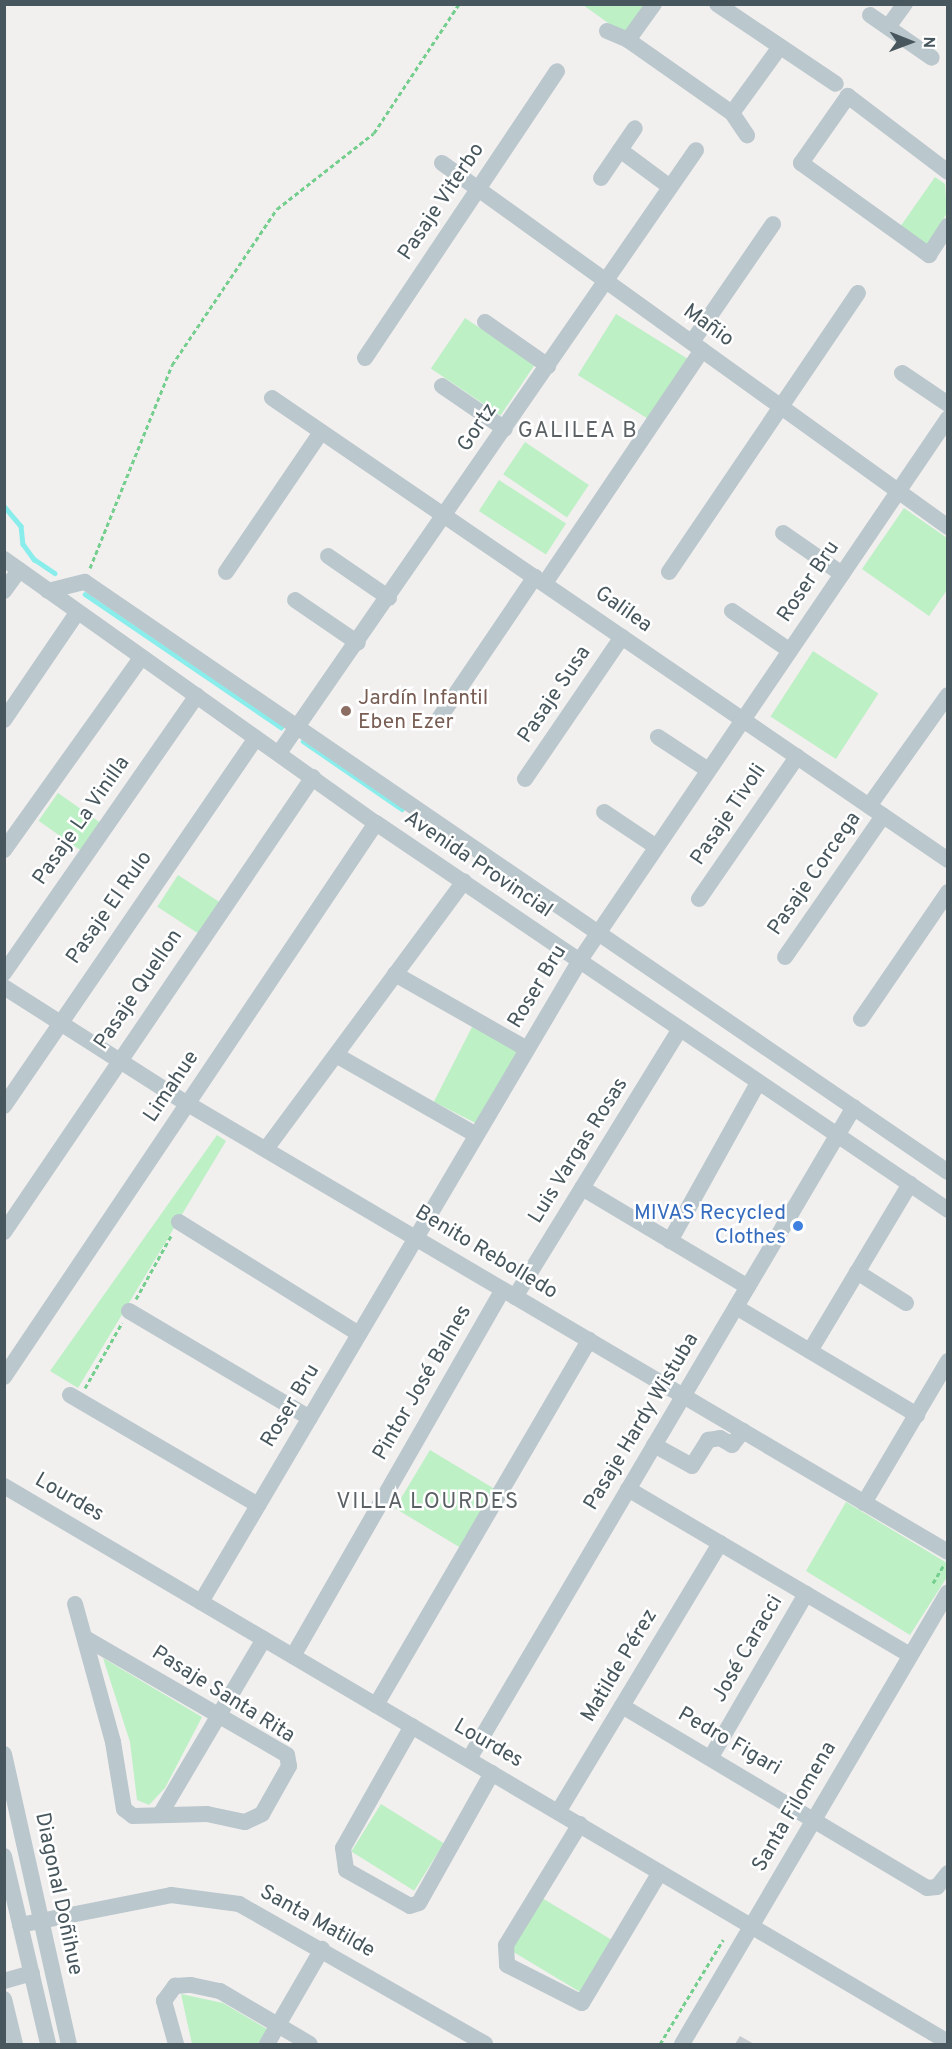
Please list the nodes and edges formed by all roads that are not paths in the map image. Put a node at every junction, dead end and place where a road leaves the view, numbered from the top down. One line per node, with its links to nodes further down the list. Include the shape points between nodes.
1 (654, 4): 7 (street)
2 (717, 4): 8 (street)
3 (904, 4): 5 (street)
4 (870, 15): 5 (street)
5 (888, 27): 9 (street)
6 (607, 31): 7 (street)
7 (628, 39): 12 (street)
8 (780, 47): 11 (street); 12 (street)
9 (932, 58)
10 (557, 71): 21 (street, Pasaje Viterbo)
11 (836, 84)
12 (732, 113): 14 (street)
13 (635, 129): 15 (street)
14 (747, 135)
15 (620, 150): 19 (street); 20 (street)
16 (696, 150): 20 (street, Gortz)
17 (442, 163): 21 (street, Mañio)
18 (948, 172): 23 (street, via 848,96 801,163 929,255)
19 (601, 178)
20 (670, 187): 24 (street, Gortz)
21 (478, 189): 24 (street, Mañio); 28 (street, Pasaje Viterbo)
22 (773, 224): 27 (street)
23 (948, 226)
24 (606, 281): 27 (street, Mañio); 29 (street, Gortz)
25 (858, 292): 34 (street)
26 (484, 322): 29 (street)
27 (697, 346): 34 (street, Mañio); 48 (street)
28 (365, 358)
29 (548, 366): 36 (street, Gortz)
30 (902, 373): 33 (street)
31 (442, 386): 36 (street)
32 (272, 398): 37 (street, Galilea)
33 (948, 404)
34 (781, 406): 38 (street, Mañio); 46 (street)
35 (948, 418): 38 (street, Roser Bru)
36 (505, 429): 39 (street, Gortz)
37 (321, 432): 39 (street, Galilea); 45 (street)
38 (899, 491): 40 (street, Mañio); 47 (street, Roser Bru)
39 (445, 516): 48 (street, Galilea); 51 (street, Gortz)
40 (948, 526)
41 (783, 533): 47 (street)
42 (328, 556): 51 (street)
43 (4, 559): 44 (street, Avenida Provincial)
44 (19, 570): 49 (street); 50 (street, Avenida Provincial)
45 (226, 572)
46 (669, 572)
47 (842, 574): 57 (street, Roser Bru)
48 (540, 580): 55 (street, Galilea); 62 (street)
49 (4, 591)
50 (48, 591): 54 (street, Avenida Provincial); 64 (street, Avenida Provincial, via 85,582)
51 (389, 598): 56 (street, Gortz)
52 (295, 600): 56 (street)
53 (732, 611): 57 (street)
54 (77, 613): 58 (street, Avenida Provincial); 61 (street)
55 (622, 637): 63 (street, Galilea); 71 (street, Pasaje Susa)
56 (358, 643): 64 (street, Gortz)
57 (789, 651): 63 (street, Roser Bru)
58 (141, 658): 59 (street, Avenida Provincial); 76 (street)
59 (197, 695): 66 (street, Avenida Provincial); 84 (street, Pasaje La Vinilla)
60 (948, 695): 72 (street, Pasaje Corcega)
61 (4, 720)
62 (438, 720)
63 (742, 720): 68 (street, Galilea); 69 (street, Roser Bru)
64 (298, 731): 67 (street, Gortz); 81 (street, Avenida Provincial)
65 (657, 737): 69 (street)
66 (255, 738): 67 (street, Avenida Provincial); 88 (street, Pasaje El Rulo)
67 (279, 753): 70 (street, Avenida Provincial)
68 (797, 757): 72 (street, Galilea); 80 (street, Pasaje Tivoli)
69 (708, 770): 75 (street, Roser Bru)
70 (313, 777): 74 (street, Avenida Provincial); 92 (street, Pasaje Quellon)
71 (525, 779)
72 (876, 811): 77 (street, Galilea); 82 (street, Pasaje Corcega)
73 (604, 812): 75 (street)
74 (376, 823): 78 (street, Avenida Provincial); 94 (street, Limahue)
75 (655, 846): 81 (street, Roser Bru)
76 (4, 850)
77 (948, 860)
78 (464, 881): 83 (street, Avenida Provincial); 85 (street)
79 (948, 892): 87 (street)
80 (699, 899)
81 (597, 932): 83 (street, Roser Bru); 96 (street, Avenida Provincial)
82 (785, 957)
83 (579, 960): 89 (street, Avenida Provincial); 90 (street, Roser Bru)
84 (4, 974)
85 (395, 974): 90 (street); 91 (street)
86 (4, 987): 88 (street, Benito Rebolledo)
87 (861, 1019)
88 (59, 1020): 92 (street, Benito Rebolledo); 95 (street, Pasaje El Rulo)
89 (680, 1029): 93 (street, Avenida Provincial); 102 (street, Luis Vargas Rosas)
90 (527, 1049): 97 (street, Roser Bru)
91 (336, 1054): 97 (street); 99 (street)
92 (120, 1057): 94 (street, Benito Rebolledo); 105 (street, Pasaje Quellon)
93 (758, 1083): 98 (street, Avenida Provincial); 107 (street)
94 (188, 1104): 99 (street, Benito Rebolledo); 118 (street, Limahue)
95 (4, 1106)
96 (854, 1107): 98 (street, Pasaje Hardy Wistuba); 100 (street, Avenida Provincial)
97 (476, 1135): 106 (street, Roser Bru)
98 (837, 1136): 101 (street, Avenida Provincial); 109 (street, Pasaje Hardy Wistuba)
99 (266, 1149): 106 (street, Benito Rebolledo)
100 (948, 1172)
101 (910, 1184): 103 (street, Avenida Provincial); 108 (street)
102 (582, 1188): 107 (street); 110 (street, Luis Vargas Rosas)
103 (948, 1210)
104 (179, 1222): 114 (street)
105 (4, 1232)
106 (416, 1238): 110 (street, Benito Rebolledo); 114 (street, Roser Bru)
107 (670, 1240): 109 (street)
108 (857, 1272): 111 (street); 116 (street)
109 (748, 1287): 112 (street, Pasaje Hardy Wistuba)
110 (509, 1293): 115 (street, Benito Rebolledo); 138 (street, Pintor José Balnes)
111 (906, 1303)
112 (736, 1306): 116 (street); 120 (street, Pasaje Hardy Wistuba)
113 (129, 1311): 122 (street)
114 (359, 1334): 122 (street, Roser Bru)
115 (588, 1340): 120 (street, Benito Rebolledo); 139 (street)
116 (810, 1351): 121 (street)
117 (948, 1360): 121 (street)
118 (4, 1377)
119 (70, 1395): 128 (street)
120 (683, 1396): 123 (street, Benito Rebolledo); 124 (street, Pasaje Hardy Wistuba)
121 (917, 1415): 127 (street)
122 (310, 1418): 128 (street, Roser Bru)
123 (743, 1431): 124 (street, via 732,1445 720,1438 708,1440 689,1466); 127 (street, Benito Rebolledo)
124 (654, 1445): 126 (street, Pasaje Hardy Wistuba)
125 (4, 1486): 133 (street, Lourdes)
126 (628, 1489): 129 (street); 145 (street, Pasaje Hardy Wistuba)
127 (864, 1503): 130 (street, Benito Rebolledo)
128 (258, 1505): 133 (street, Roser Bru)
129 (720, 1543): 132 (street); 140 (street, Matilde Pérez)
130 (948, 1552)
131 (948, 1592): 137 (street, Santa Filomena)
132 (806, 1594): 137 (street); 144 (street, José Caracci)
133 (201, 1602): 135 (street, Lourdes)
134 (75, 1604): 136 (street, Pasaje Santa Rita)
135 (264, 1639): 138 (street, Lourdes); 141 (street)
136 (87, 1640): 141 (street, Pasaje Santa Rita); 148 (street, Pasaje Santa Rita, via 124,1809 133,1816)
137 (910, 1655): 149 (street, Santa Filomena)
138 (293, 1656): 139 (street, Lourdes)
139 (376, 1705): 142 (street, Lourdes)
140 (622, 1706): 144 (street, Pedro Figari); 147 (street, Matilde Pérez)
141 (219, 1714): 148 (street); 148 (street, Pasaje Santa Rita, via 290,1761 262,1814 245,1822 207,1814)
142 (412, 1726): 145 (street, Lourdes); 146 (street, via 343,1848 346,1870 410,1906 419,1904)
143 (4, 1754): 155 (street, Diagonal Doñihue)
144 (711, 1757): 149 (street, Pedro Figari)
145 (469, 1759): 146 (street, Lourdes)
146 (492, 1773): 147 (street, Lourdes)
147 (558, 1812): 150 (street, Lourdes)
148 (161, 1813)
149 (815, 1818): 153 (street, Pedro Figari, via 927,1888 937,1887); 157 (street, Santa Filomena)
150 (579, 1824): 152 (street, Lourdes); 152 (street, via 507,1945 507,1965 582,2003)
151 (4, 1856): 154 (street, Diagonal Doñihue)
152 (660, 1872): 157 (street, Lourdes)
153 (948, 1873)
154 (9, 1900): 156 (street, Diagonal Doñihue)
155 (41, 1920): 156 (street, Santa Matilde); 158 (street, Santa Matilde, via 133,1900 199,1896 257,1911); 166 (street, Diagonal Doñihue)
156 (20, 1925): 159 (street, Diagonal Doñihue)
157 (752, 1926): 163 (street, Lourdes); 171 (street, Santa Filomena)
158 (322, 1949): 162 (street); 170 (street, Santa Matilde)
159 (32, 1973): 160 (street); 165 (street, Diagonal Doñihue)
160 (4, 1981)
161 (4, 1999): 164 (street)
162 (279, 2024): 167 (street, via 220,1992 175,1986 164,2001); 168 (street); 169 (street)
163 (948, 2042)
164 (15, 2044)
165 (48, 2044)
166 (69, 2044)
167 (176, 2044)
168 (267, 2044)
169 (310, 2044)
170 (485, 2044)
171 (682, 2044)

